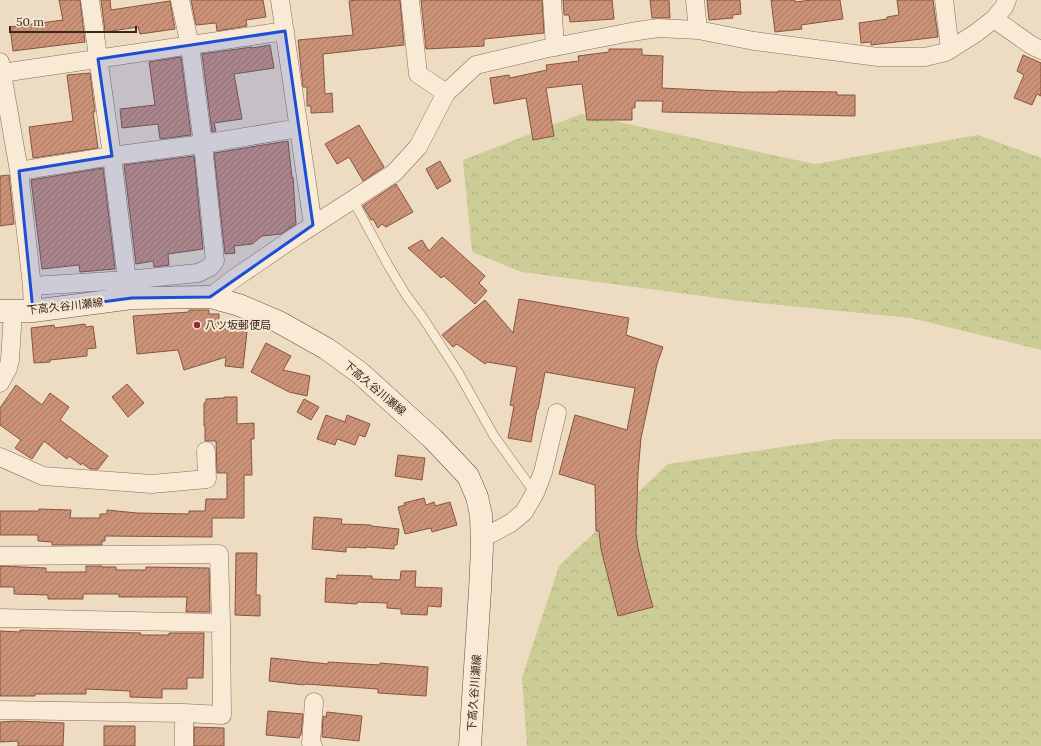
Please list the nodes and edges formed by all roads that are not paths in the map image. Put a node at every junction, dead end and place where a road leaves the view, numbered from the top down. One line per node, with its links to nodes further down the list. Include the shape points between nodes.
1 (90, 0): 16 (street)
2 (180, 0): 12 (street)
3 (280, 0): 11 (street)
4 (410, 0): 18 (street, via 418,74)
5 (552, 0): 13 (street)
6 (695, 0): 10 (street)
7 (944, 0): 14 (street)
8 (1007, 0): 9 (street)
9 (994, 19): 14 (street); 15 (street)
10 (698, 30): 13 (street, via 658,28); 14 (street, via 754,41 878,57 925,57)
11 (285, 31): 12 (street); 19 (street)
12 (190, 46): 16 (street); 20 (street)
13 (555, 47): 18 (street, via 476,65)
14 (950, 49)
15 (1041, 50)
16 (98, 59): 17 (street); 21 (street)
17 (1, 68): 22 (street)
18 (446, 93): 23 (street, via 418,147 394,173)
19 (299, 128): 20 (street); 24 (street)
20 (203, 144): 21 (street); 26 (street, via 214,261 210,268 198,273)
21 (112, 156): 22 (street); 26 (street)
22 (19, 171): 25 (street)
23 (353, 200): 24 (street); 33 (lane, via 406,295 458,372 494,436)
24 (313, 225): 27 (street)
25 (32, 286): 26 (street); 28 (street)
26 (129, 289): 27 (main road, 下高久谷川瀬線); 28 (main road, 下高久谷川瀬線)
27 (210, 297): 34 (main road, 下高久谷川瀬線, via 238,305 279,322 327,349 360,373 433,439 468,476 481,515)
28 (15, 310): 29 (street, via 10,360)
29 (0, 383)
30 (557, 413): 33 (street, via 543,472)
31 (206, 451): 32 (street, via 207,479 152,484 43,476)
32 (0, 457)
33 (535, 493): 34 (street, via 524,512 511,523)
34 (481, 539): 43 (main road, 下高久谷川瀬線)
35 (0, 556): 37 (street, via 219,554)
36 (0, 618): 37 (street)
37 (221, 623): 40 (street, via 222,715)
38 (314, 702): 42 (street, via 311,743)
39 (0, 710): 40 (street)
40 (184, 713): 41 (street)
41 (184, 746)
42 (313, 746)
43 (470, 746)

